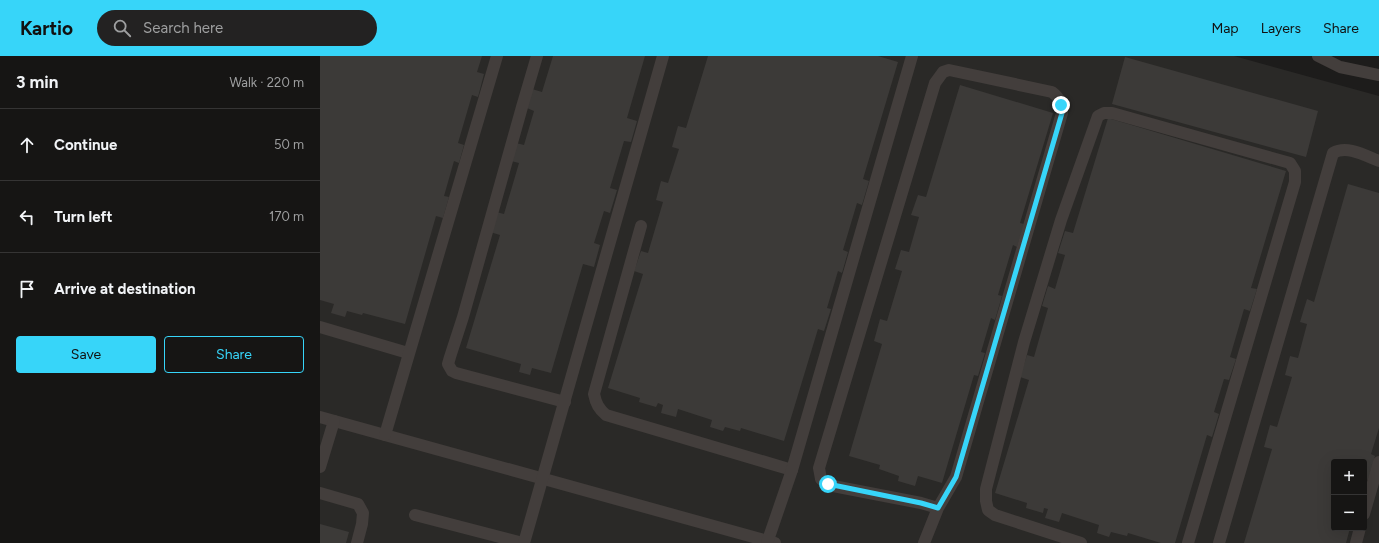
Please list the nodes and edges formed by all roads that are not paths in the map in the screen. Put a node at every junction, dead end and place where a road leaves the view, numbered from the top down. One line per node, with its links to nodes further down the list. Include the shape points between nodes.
1 (497, 56): 10 (street)
2 (537, 56): 11 (street, via 448,364 456,373)
3 (664, 56): 11 (street)
4 (912, 56): 17 (street)
5 (1318, 56): 6 (street, via 1340,68)
6 (1379, 75)
7 (1379, 161): 30 (street, via 1347,149 1339,149 1333,153)
8 (641, 226): 17 (street, via 594,394 595,402 606,415)
9 (320, 327): 10 (street)
10 (408, 353): 14 (street)
11 (565, 402): 18 (street)
12 (320, 417): 13 (street)
13 (334, 420): 14 (street); 16 (street)
14 (384, 435): 18 (street)
15 (1379, 462): 20 (street)
16 (320, 467)
17 (792, 470): 24 (street)
18 (542, 478): 24 (street); 26 (street)
19 (320, 493): 25 (street, via 358,504 364,513)
20 (1367, 504)
21 (938, 508): 21 (street, via 828,484 821,479 819,468 935,84 943,72 949,70 1052,92 1059,98 1062,113 956,477); 27 (street)
22 (415, 515): 26 (street)
23 (1359, 531): 31 (street)
24 (770, 542)
25 (357, 543)
26 (523, 543)
27 (924, 543)
28 (1081, 543): 29 (street, via 995,515 988,510 986,489 1024,342 1061,220 1098,116 1104,113 1112,113 1290,163 1295,171 1295,182)
29 (1188, 543)
30 (1219, 543)
31 (1356, 543)

